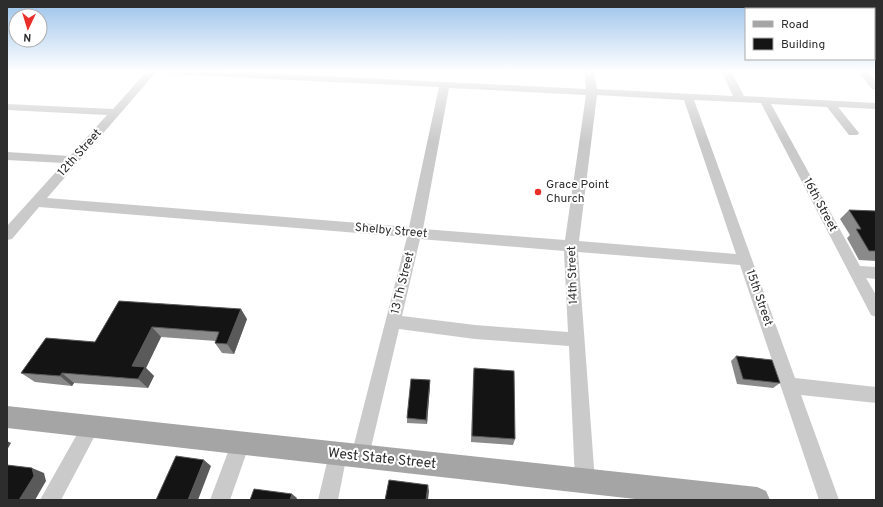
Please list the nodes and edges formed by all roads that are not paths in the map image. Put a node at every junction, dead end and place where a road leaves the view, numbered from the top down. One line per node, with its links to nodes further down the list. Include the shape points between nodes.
1 (131, 95): 12 (street, 12th Street)
2 (441, 95): 17 (street, 13 Th Street)
3 (592, 95): 19 (street, 14th Street)
4 (643, 95): 6 (street)
5 (738, 95): 7 (street)
6 (688, 97): 7 (street); 20 (street, 15th Street)
7 (740, 99): 8 (street)
8 (764, 100): 9 (street); 21 (street, 16th Street)
9 (830, 104): 10 (street); 13 (street)
10 (876, 106)
11 (7, 107): 12 (street)
12 (116, 112): 15 (street, 12th Street)
13 (853, 133)
14 (7, 156): 15 (street)
15 (73, 160): 16 (street, 12th Street)
16 (36, 202): 17 (street, Shelby Street); 18 (street, 12th Street)
17 (415, 233): 19 (street, Shelby Street); 24 (street, 13 Th Street)
18 (7, 235)
19 (571, 246): 20 (street, Shelby Street); 25 (street, 14th Street)
20 (745, 260): 26 (street, 15th Street)
21 (855, 271): 22 (street); 23 (street, 16th Street)
22 (876, 272)
23 (876, 310)
24 (393, 321): 25 (street, via 475,332); 31 (street, 13 Th Street)
25 (576, 340): 32 (street, 14th Street)
26 (789, 386): 27 (street); 37 (street, 15th Street)
27 (876, 395)
28 (7, 417): 29 (main road, West State Street)
29 (91, 426): 30 (main road, West State Street); 33 (street)
30 (241, 443): 31 (main road, West State Street); 34 (street)
31 (349, 455): 32 (main road, West State Street); 35 (street, 13 Th Street)
32 (584, 481): 36 (main road, West State Street)
33 (50, 500)
34 (220, 500)
35 (328, 500)
36 (758, 500)
37 (829, 500)

